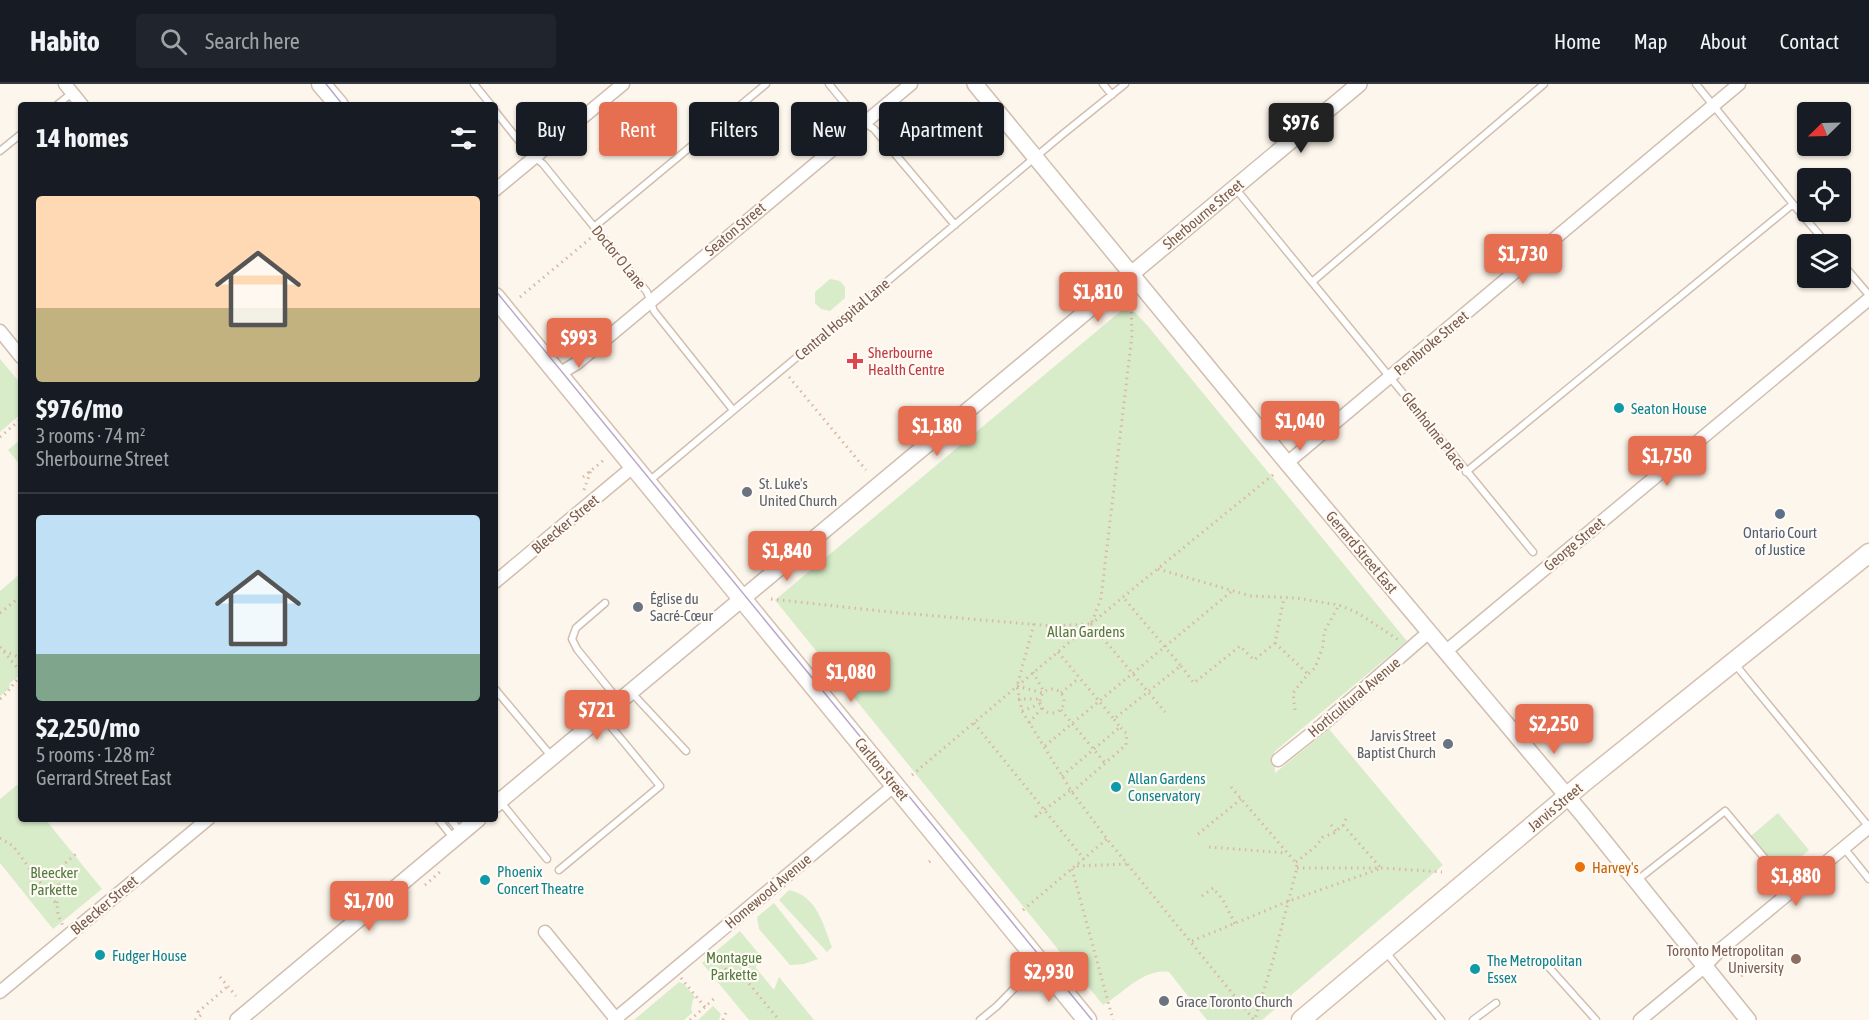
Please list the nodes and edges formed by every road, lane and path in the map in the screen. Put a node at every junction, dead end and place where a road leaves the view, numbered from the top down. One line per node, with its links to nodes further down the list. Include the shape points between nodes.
1 (321, 84): 18 (main road)
2 (474, 84): 19 (lane)
3 (623, 84): 28 (street)
4 (766, 84): 34 (lane)
5 (829, 84): 20 (lane)
6 (911, 84): 23 (street, Seaton Street)
7 (975, 84): 29 (street, Gerrard Street East)
8 (1102, 84): 15 (lane)
9 (1125, 84): 15 (lane, Central Hospital Lane)
10 (1359, 84): 30 (street, Sherbourne Street)
11 (1544, 84): 38 (lane)
12 (1696, 84): 21 (lane)
13 (1740, 84): 21 (street, Pembroke Street)
14 (68, 88): 16 (lane); 17 (street)
15 (1112, 95): 29 (lane, Central Hospital Lane)
16 (59, 102)
17 (80, 102)
18 (336, 102)
19 (488, 102)
20 (844, 102)
21 (1714, 106): 32 (lane); 48 (street, Pembroke Street)
22 (498, 115): 28 (lane, Doctor O Lane)
23 (867, 120)
24 (867, 124): 33 (lane)
25 (18, 136): 26 (lane)
26 (0, 151)
27 (823, 156): 41 (street, Seaton Street)
28 (535, 157): 31 (street); 34 (lane, Doctor O Lane)
29 (1036, 157): 33 (lane, Central Hospital Lane); 36 (street, Gerrard Street East)
30 (1235, 187): 36 (street, Sherbourne Street); 38 (lane, Glenholme Place)
31 (498, 188)
32 (1793, 204): 35 (lane); 57 (lane)
33 (955, 225): 46 (lane, Central Hospital Lane)
34 (596, 230): 39 (path); 41 (lane, Doctor O Lane)
35 (1818, 234)
36 (1132, 273): 53 (street, Gerrard Street East); 68 (street, Sherbourne Street)
37 (1851, 275): 40 (lane)
38 (1312, 282): 48 (lane, Glenholme Place)
39 (520, 297)
40 (1869, 297): 83 (street, George Street)
41 (651, 300): 47 (street, Seaton Street); 49 (lane, Doctor O Lane, via 654,311)
42 (498, 301): 47 (main road, Carlton Street)
43 (1131, 304): 76 (path, via 1132,335 1101,598)
44 (0, 331): 45 (street)
45 (18, 353)
46 (782, 369): 49 (lane, Central Hospital Lane); 56 (path)
47 (559, 374): 54 (main road, Carlton Street)
48 (1391, 377): 53 (street, Pembroke Street); 57 (lane, Glenholme Place)
49 (733, 410): 60 (lane, Central Hospital Lane)
50 (18, 422): 51 (path)
51 (0, 437)
52 (604, 460): 55 (path)
53 (1287, 463): 77 (street, Gerrard Street East)
54 (634, 466): 60 (main road, Carlton Street); 65 (street, Bleecker Street)
55 (591, 470): 59 (path); 61 (path)
56 (866, 470)
57 (1466, 471): 62 (lane, Glenholme Place)
58 (1274, 474): 64 (path)
59 (583, 477)
60 (647, 482): 68 (main road, Carlton Street)
61 (581, 498)
62 (1533, 552)
63 (1869, 553): 85 (main road, Jarvis Street)
64 (1158, 569): 66 (path); 67 (path)
65 (498, 579)
66 (1232, 591): 69 (path); 79 (path)
67 (1123, 597): 76 (path); 79 (path)
68 (742, 598): 98 (street, Sherbourne Street); 122 (main road, Carlton Street)
69 (1284, 598): 73 (path); 78 (path)
70 (18, 599): 74 (path)
71 (771, 599): 75 (path)
72 (605, 603): 98 (lane, via 576,628 572,639 577,649)
73 (1339, 605): 81 (path); 90 (path, via 1324,632 1315,668)
74 (0, 614)
75 (1034, 624): 76 (path); 93 (path)
76 (1091, 624): 82 (path); 89 (path)
77 (1429, 633): 81 (street, Horticultural Avenue); 83 (street, Gerrard Street East)
78 (1275, 643): 86 (path, via 1254,660 1240,646 1194,683); 90 (path)
79 (1165, 646): 86 (path); 89 (path)
80 (1, 648): 84 (path); 87 (path)
81 (1412, 648): 118 (street, Horticultural Avenue)
82 (1058, 652): 88 (path); 91 (path)
83 (1445, 652): 125 (street, Gerrard Street East)
84 (18, 656)
85 (1734, 662): 125 (main road, Jarvis Street); 138 (lane)
86 (1181, 666): 95 (path)
87 (18, 669)
88 (1033, 672): 93 (path); 94 (path)
89 (1132, 673): 95 (path); 102 (path)
90 (1308, 674): 105 (path, via 1293,693)
91 (1079, 678): 97 (path); 102 (path)
92 (18, 679): 99 (path)
93 (1017, 686): 94 (path); 100 (path); 110 (path)
94 (1043, 692): 97 (path, via 1051,689); 101 (path)
95 (1148, 692): 107 (path); 109 (path)
96 (498, 693): 117 (lane)
97 (1061, 693): 104 (path, via 1064,703)
98 (625, 696): 108 (street, Sherbourne Street); 116 (lane)
99 (0, 699)
100 (1018, 699): 101 (path); 106 (path)
101 (1040, 699): 103 (path)
102 (1099, 701): 109 (path); 112 (path)
103 (1041, 706): 104 (path, via 1050,713); 106 (path); 111 (path)
104 (1060, 710): 112 (path)
105 (1295, 710)
106 (1022, 711): 111 (path)
107 (1165, 712)
108 (602, 716): 117 (street, Sherbourne Street); 156 (lane, via 660,786)
109 (1114, 719): 113 (path)
110 (974, 722): 120 (path); 129 (path)
111 (1029, 723): 114 (path)
112 (1072, 724): 114 (path); 115 (path)
113 (1120, 727): 115 (path); 119 (path, via 1126,734 1126,745)
114 (1045, 746): 121 (path)
115 (1093, 750): 119 (path); 121 (path)
116 (686, 751)
117 (552, 758): 127 (street, Sherbourne Street)
118 (1278, 760)
119 (1105, 763): 124 (path)
120 (912, 775)
121 (1062, 776): 124 (path)
122 (895, 785): 171 (main road, Carlton Street); 185 (street, Homewood Avenue)
123 (1231, 787): 126 (path)
124 (1071, 791): 129 (path); 143 (path)
125 (1567, 796): 159 (street, Gerrard Street East); 169 (main road, Jarvis Street)
126 (1241, 799): 140 (path); 147 (path)
127 (498, 802)
128 (498, 804): 148 (lane)
129 (1044, 810): 130 (path); 149 (path)
130 (1037, 817)
131 (1347, 817): 137 (path)
132 (204, 822): 167 (street, Bleecker Street)
133 (442, 822): 141 (lane)
134 (451, 822): 141 (lane)
135 (474, 822): 141 (street)
136 (1331, 825): 139 (path)
137 (1343, 825): 139 (path); 155 (path)
138 (1869, 827): 145 (street)
139 (1336, 831): 151 (path, via 1323,837)
140 (1198, 834)
141 (458, 836): 187 (street)
142 (0, 838): 163 (path, via 14,846)
143 (1107, 839): 149 (path); 152 (path)
144 (1209, 847): 147 (path)
145 (1844, 848): 158 (lane); 160 (street)
146 (77, 853): 163 (path, via 61,867)
147 (1286, 853): 151 (path)
148 (547, 859)
149 (1084, 859): 153 (path)
150 (1073, 861): 153 (path)
151 (1296, 863): 154 (path)
152 (1128, 864): 153 (path); 168 (path)
153 (1075, 867): 164 (path); 193 (path)
154 (1297, 868): 155 (path); 162 (path)
155 (1382, 868): 157 (path); 162 (path)
156 (559, 870)
157 (1442, 872)
158 (1869, 879)
159 (1636, 881): 160 (lane, via 1725,810); 173 (street, Gerrard Street East)
160 (1792, 891): 173 (street)
161 (1202, 897): 165 (path, via 1213,888)
162 (1289, 902): 165 (path); 194 (path)
163 (57, 905): 167 (path, via 59,919)
164 (1023, 910)
165 (1235, 924): 168 (path)
166 (545, 932): 185 (street)
167 (69, 935): 179 (street, Bleecker Street)
168 (1192, 941): 194 (path)
169 (1384, 950): 195 (main road, Jarvis Street); 196 (lane)
170 (712, 953): 190 (path, via 732,978 747,981)
171 (1039, 963): 191 (lane); 192 (main road, Carlton Street)
172 (1546, 964): 198 (lane)
173 (1704, 967): 199 (street); 200 (street, Gerrard Street East)
174 (1748, 970): 175 (path)
175 (1741, 976)
176 (220, 977): 178 (path)
177 (681, 978): 183 (path)
178 (228, 986): 180 (path); 186 (path, via 198,1012 201,1015)
179 (0, 992)
180 (236, 996)
181 (716, 998): 183 (path)
182 (1496, 1003): 197 (lane)
183 (705, 1007): 188 (path)
184 (727, 1010): 189 (path)
185 (615, 1019)
186 (195, 1020)
187 (238, 1020)
188 (690, 1020)
189 (723, 1020)
190 (779, 1020)
191 (980, 1020)
192 (1087, 1020)
193 (1113, 1020)
194 (1255, 1020)
195 (1301, 1020)
196 (1441, 1020)
197 (1473, 1020)
198 (1596, 1020)
199 (1640, 1020)
200 (1748, 1020)

